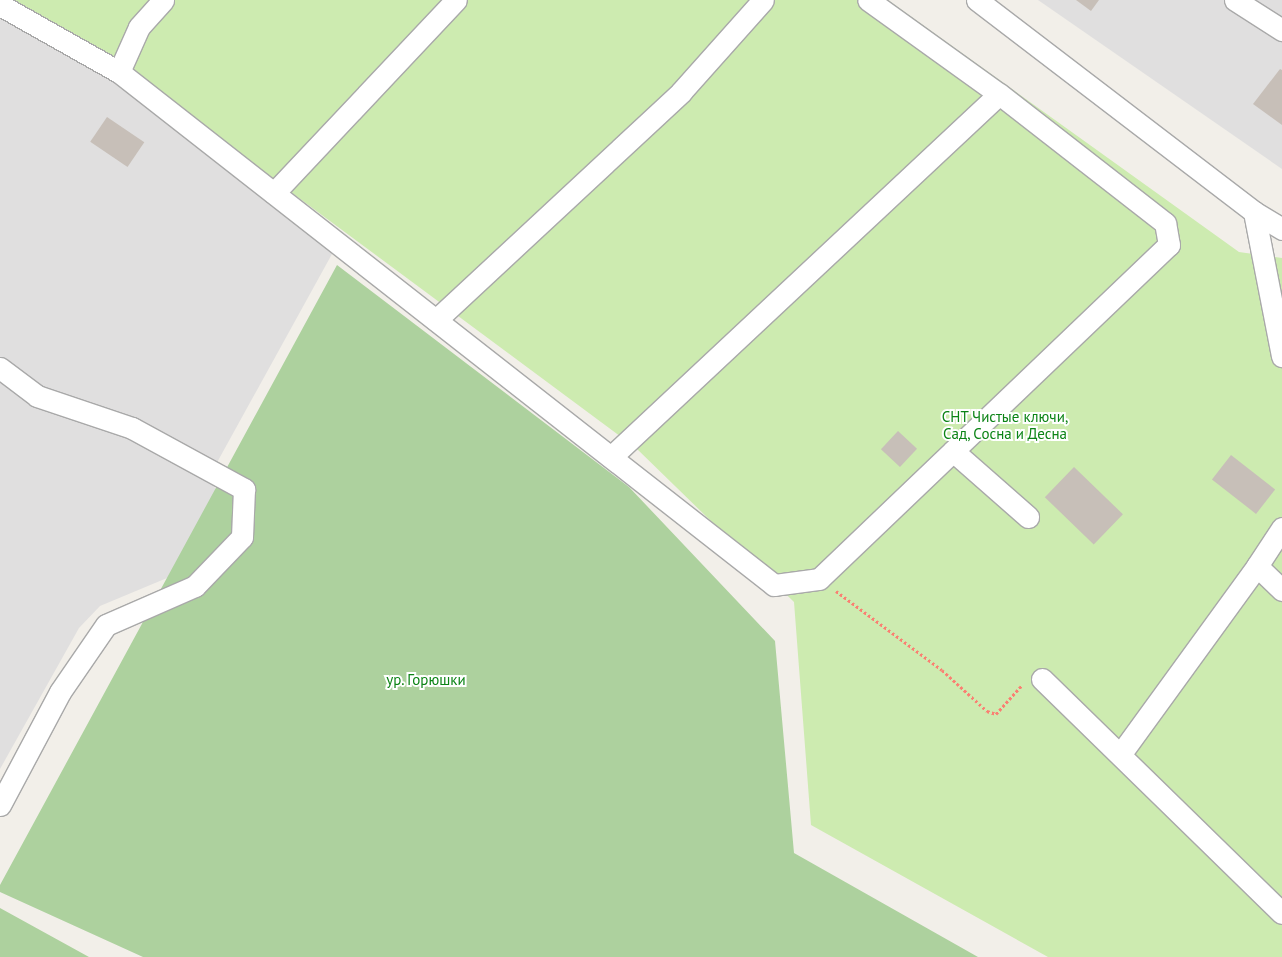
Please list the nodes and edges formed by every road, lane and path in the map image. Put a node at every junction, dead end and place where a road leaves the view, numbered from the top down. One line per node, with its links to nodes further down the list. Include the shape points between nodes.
1 (162, 0): 9 (street, via 139,27)
2 (456, 0): 11 (street)
3 (763, 0): 14 (street, via 681,92)
4 (868, 0): 10 (street)
5 (977, 0): 12 (street)
6 (1235, 0): 8 (street)
7 (0, 5): 9 (street)
8 (1282, 30)
9 (119, 72): 11 (street)
10 (999, 94): 17 (street, via 1165,224 1169,245); 18 (street)
11 (274, 194): 14 (street)
12 (1254, 212): 13 (street); 15 (street)
13 (1282, 229)
14 (436, 320): 18 (street)
15 (1282, 356)
16 (0, 368): 26 (street, via 37,396 132,428 244,489 242,537 195,586 106,626 60,692)
17 (953, 451): 19 (street); 22 (street)
18 (611, 457): 22 (street, via 774,585)
19 (1028, 517)
20 (1282, 528): 21 (street)
21 (1257, 566): 23 (street); 25 (street)
22 (819, 579): 24 (path, via 882,623 987,711 996,714 1026,680)
23 (1282, 590)
24 (1042, 679): 25 (street)
25 (1122, 752): 27 (street)
26 (0, 805)
27 (1282, 913)

